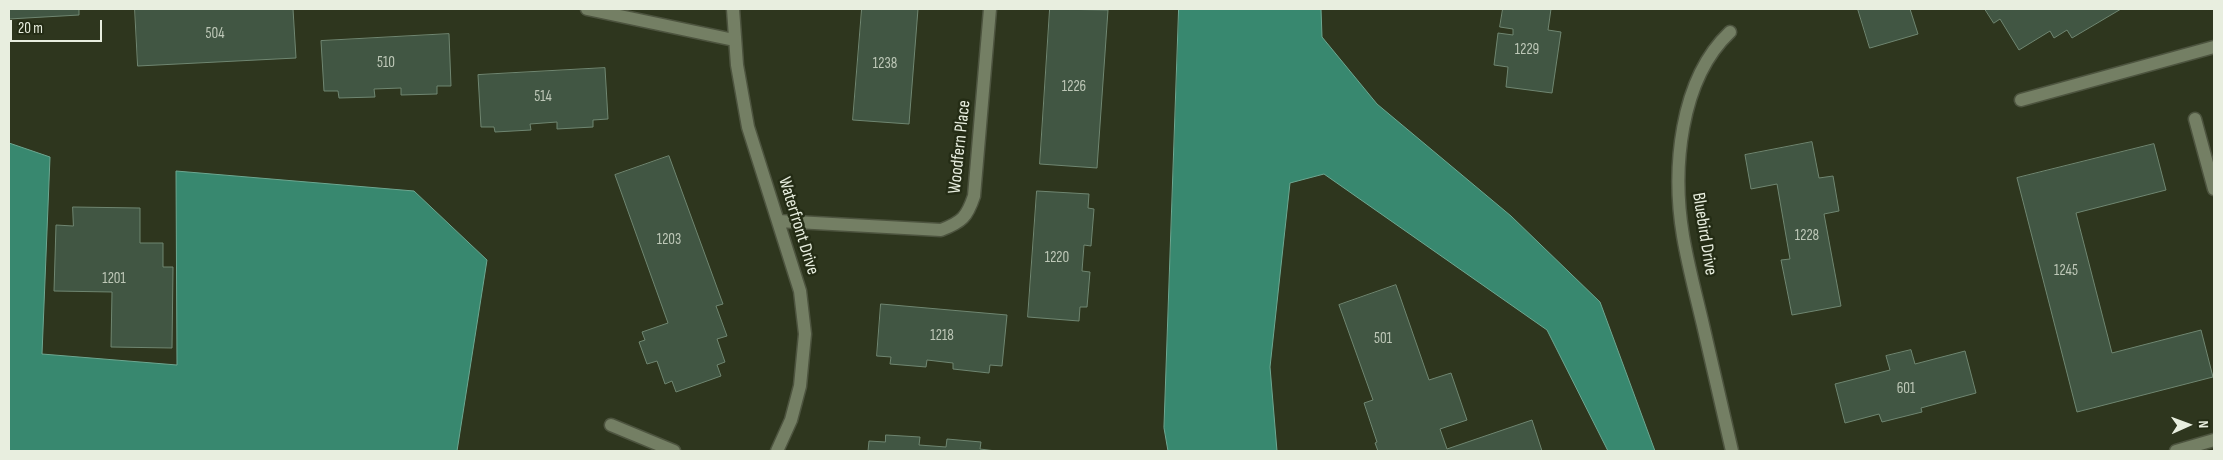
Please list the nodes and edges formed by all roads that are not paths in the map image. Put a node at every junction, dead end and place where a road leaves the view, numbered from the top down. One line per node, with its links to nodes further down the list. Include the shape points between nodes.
1 (588, 9): 5 (street)
2 (733, 9): 5 (street, Waterfront Drive)
3 (990, 9): 10 (street, Woodfern Place, via 974,196 969,212 957,224 941,230)
4 (1730, 32): 16 (street, Bluebird Drive, via 1717,44 1704,66 1688,104 1681,135 1678,184 1683,235)
5 (734, 40): 10 (street, Waterfront Drive, via 748,127)
6 (2214, 47): 7 (street)
7 (2020, 100)
8 (2194, 119): 9 (street)
9 (2214, 189)
10 (778, 221): 15 (street, Waterfront Drive, via 800,291 805,334 800,386 791,420)
11 (612, 425): 14 (street)
12 (2214, 440): 13 (street)
13 (2184, 450)
14 (674, 451)
15 (777, 451)
16 (1732, 451)

